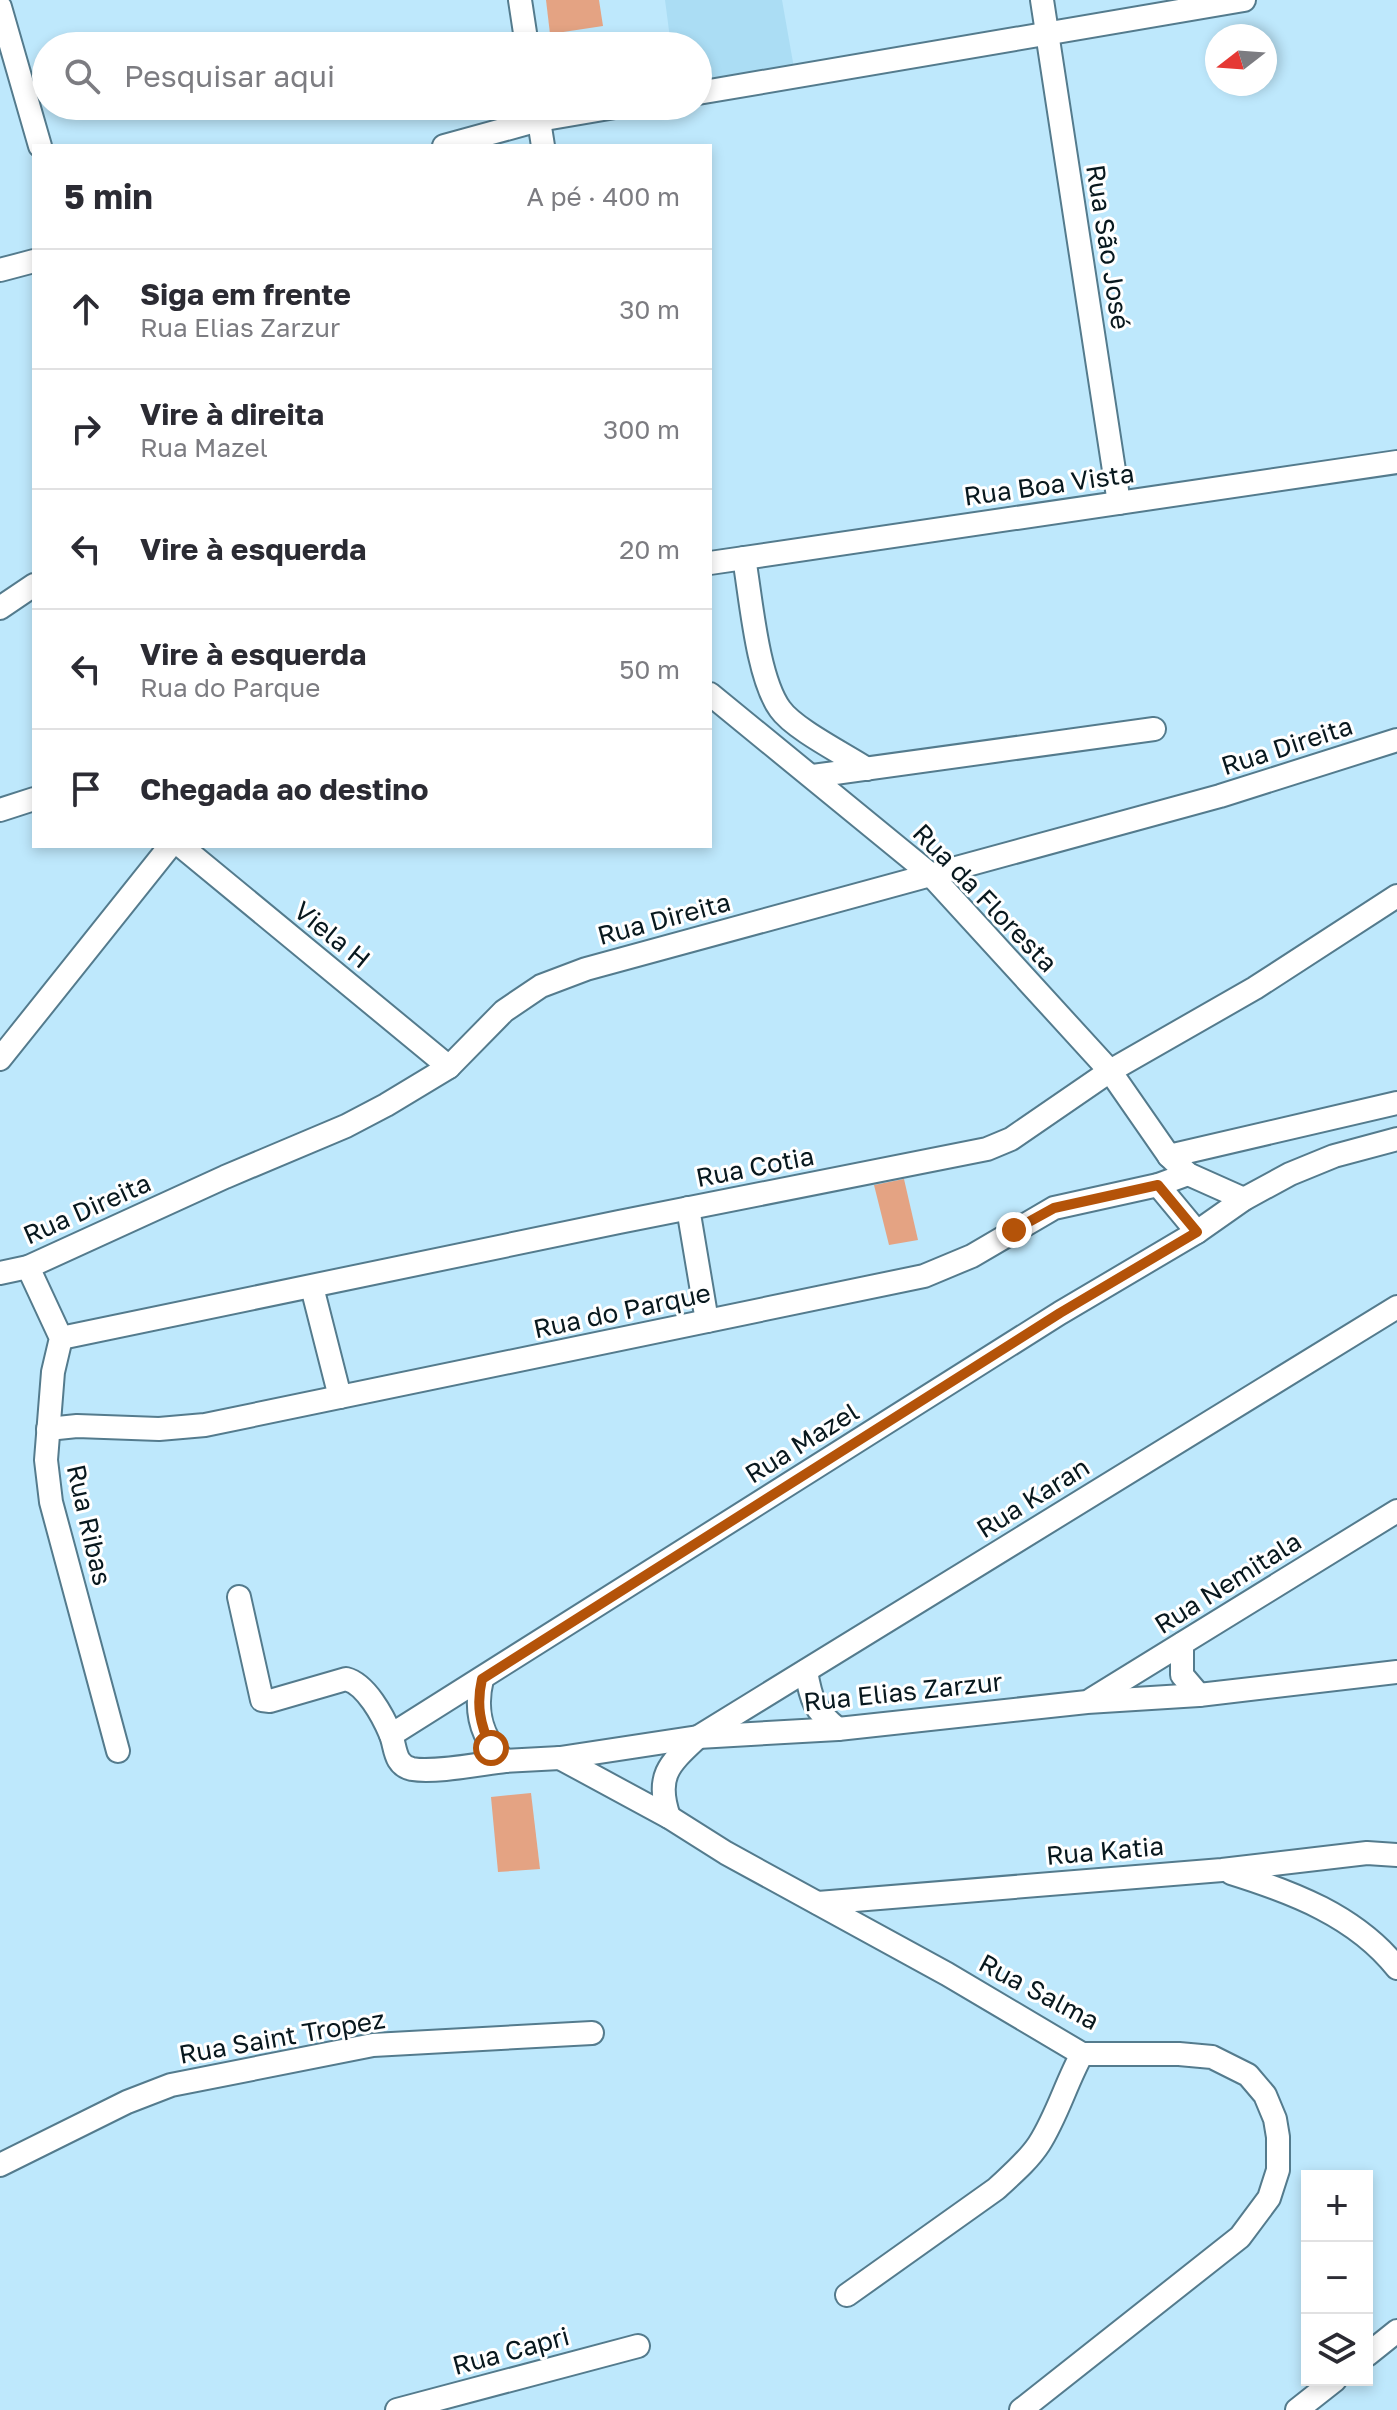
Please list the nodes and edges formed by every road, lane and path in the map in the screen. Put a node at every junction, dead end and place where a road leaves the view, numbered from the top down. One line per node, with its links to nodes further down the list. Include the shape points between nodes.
1 (520, 0): 5 (street)
2 (1042, 0): 6 (street, Rua São José)
3 (1244, 0): 6 (street)
4 (0, 7): 8 (street)
5 (525, 32)
6 (1048, 35): 7 (street); 18 (street, Rua São José)
7 (712, 91)
8 (32, 118)
9 (33, 120): 12 (street)
10 (518, 120): 13 (street)
11 (539, 120): 14 (street)
12 (39, 144)
13 (450, 144)
14 (543, 144)
15 (32, 262): 16 (street)
16 (0, 270)
17 (1397, 462): 18 (street, Rua Boa Vista)
18 (1119, 503): 19 (street, Rua Boa Vista)
19 (744, 558): 20 (street, Rua Boa Vista); 26 (street, via 763,666 780,709)
20 (712, 563)
21 (32, 586): 22 (street)
22 (0, 608)
23 (712, 696): 27 (street, Rua da Floresta)
24 (1154, 729): 26 (street)
25 (1397, 740): 32 (street, Rua Direita, via 1220,796)
26 (867, 769): 27 (street)
27 (813, 776): 32 (street, Rua da Floresta)
28 (32, 800): 29 (street)
29 (0, 810)
30 (168, 848): 34 (street)
31 (183, 848): 35 (street, Viela H)
32 (930, 874): 35 (street, Rua Direita, via 541,986 504,1011); 36 (street, Rua da Floresta)
33 (1397, 896): 36 (street, Rua Cotia, via 1255,988)
34 (0, 1059)
35 (449, 1067): 45 (street, Rua Direita, via 346,1126)
36 (1110, 1071): 39 (street, Rua da Floresta); 43 (street, Rua Cotia, via 1011,1139 987,1149)
37 (1397, 1103): 39 (street)
38 (1397, 1139): 42 (street, Rua Mazel, via 1334,1156)
39 (1169, 1156): 40 (street, Rua da Floresta)
40 (1188, 1174): 41 (street, Rua do Parque); 42 (street, Rua da Floresta)
41 (1158, 1185): 44 (street); 49 (street, Rua do Parque, via 1054,1208 972,1256 924,1276)
42 (1244, 1199): 44 (street, Rua Mazel)
43 (688, 1208): 47 (street, Rua Cotia); 49 (street)
44 (1197, 1232): 58 (street, Rua Mazel)
45 (28, 1267): 46 (street, Rua Direita); 50 (street)
46 (0, 1273)
47 (312, 1287): 50 (street, Rua Cotia); 51 (street)
48 (1397, 1307): 56 (street, Rua Karan)
49 (707, 1321): 51 (street, Rua do Parque)
50 (61, 1338): 52 (street, Rua Ribas)
51 (340, 1397): 52 (street, Rua do Parque, via 205,1425)
52 (48, 1429): 64 (street, Rua Ribas, via 51,1502)
53 (1397, 1511): 55 (street, Rua Nemitala)
54 (239, 1597): 62 (street, via 262,1700 346,1679 364,1688)
55 (1182, 1644): 59 (street, via 1182,1675); 60 (street, Rua Nemitala)
56 (806, 1671): 61 (street, via 814,1705); 63 (street, Rua Karan)
57 (1397, 1672): 59 (street, Rua Elias Zarzur)
58 (482, 1679): 62 (street, Rua Mazel); 66 (street, via 478,1712 483,1730)
59 (1199, 1695): 60 (street, Rua Elias Zarzur)
60 (1087, 1702): 61 (street, Rua Elias Zarzur)
61 (838, 1729): 63 (street, Rua Elias Zarzur)
62 (391, 1735): 66 (street, Rua Elias Zarzur, via 398,1760 409,1768)
63 (698, 1737): 65 (street, Rua Elias Zarzur); 67 (street, via 668,1768 663,1799)
64 (118, 1751)
65 (560, 1758): 66 (street, Rua Elias Zarzur); 67 (street, Rua Salma)
66 (505, 1761)
67 (669, 1817): 70 (street, Rua Salma)
68 (1397, 1855): 69 (street, Rua Katia, via 1367,1853)
69 (1222, 1870): 70 (street, Rua Katia); 71 (street, via 1272,1886 1346,1922)
70 (817, 1903): 73 (street, Rua Salma)
71 (1397, 1968)
72 (592, 2033): 74 (street, Rua Saint Tropez, via 373,2045 171,2085)
73 (1082, 2054): 75 (street, via 1038,2146 1018,2169); 81 (street, Rua Salma, via 1212,2057 1248,2075 1265,2095 1275,2119 1278,2170 1269,2198 1240,2237)
74 (0, 2165)
75 (847, 2295)
76 (1397, 2331): 78 (street)
77 (638, 2346): 80 (street, Rua Capri)
78 (1373, 2350)
79 (1327, 2386): 82 (street)
80 (397, 2410)
81 (1021, 2410)
82 (1297, 2410)

